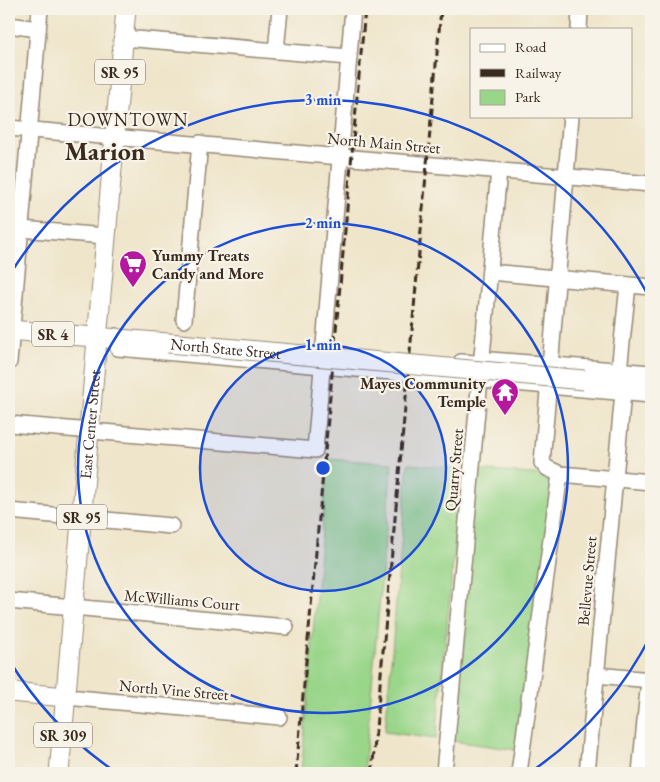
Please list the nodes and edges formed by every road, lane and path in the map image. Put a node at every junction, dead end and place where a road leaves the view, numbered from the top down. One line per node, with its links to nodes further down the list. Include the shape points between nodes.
1 (40, 9): 8 (street)
2 (126, 9): 9 (main road, SR 95)
3 (280, 9): 10 (street)
4 (353, 9): 11 (street)
5 (580, 9): 7 (street)
6 (9, 25): 8 (street)
7 (579, 28)
8 (38, 29): 14 (street)
9 (124, 38): 10 (street); 15 (main road, SR 95)
10 (276, 51): 11 (street)
11 (349, 57): 17 (street)
12 (571, 118): 19 (street)
13 (9, 128): 14 (street, North Main Street)
14 (30, 130): 15 (street, North Main Street); 21 (street)
15 (114, 136): 16 (street, North Main Street); 22 (main road, East Center Street / SR 95)
16 (200, 143): 17 (street, North Main Street); 27 (street)
17 (339, 157): 18 (street, North Main Street); 30 (street)
18 (500, 170): 19 (street, North Main Street); 23 (street, Quarry Street)
19 (566, 176): 20 (street, North Main Street); 24 (street)
20 (651, 184)
21 (15, 228): 22 (street); 28 (street)
22 (105, 236): 29 (main road, East Center Street / SR 95)
23 (490, 272): 24 (street); 31 (street, Quarry Street)
24 (558, 279): 25 (street); 33 (street)
25 (628, 285): 26 (street); 35 (street)
26 (651, 287)
27 (184, 320)
28 (10, 330): 29 (main road, SR 4); 32 (street)
29 (106, 338): 30 (street, via 119,332); 34 (street, via 118,348); 39 (main road, North State Street / SR 4, bridge); 43 (main road, East Center Street / SR 95)
30 (324, 351): 31 (street, via 474,363); 34 (street)
31 (482, 361): 33 (street); 37 (street, Quarry Street)
32 (9, 362)
33 (550, 366): 35 (street); 38 (street)
34 (322, 367): 37 (street); 43 (street, via 315,450)
35 (619, 371): 36 (street)
36 (651, 373)
37 (480, 381): 38 (street); 60 (street, Quarry Street)
38 (548, 386): 40 (street); 44 (street, via 542,462)
39 (651, 386)
40 (622, 393): 41 (street); 45 (street, Bellevue Street)
41 (651, 396)
42 (9, 424): 43 (street)
43 (89, 430): 48 (main road, East Center Street / SR 95)
44 (560, 474): 45 (street); 61 (street)
45 (614, 478): 46 (street); 53 (street, Bellevue Street)
46 (651, 482)
47 (9, 512): 48 (street)
48 (82, 518): 49 (street); 51 (main road, East Center Street / SR 95)
49 (171, 526)
50 (9, 601): 51 (street, McWilliams Court)
51 (74, 607): 52 (street, McWilliams Court); 56 (main road, East Center Street / SR 95)
52 (286, 627)
53 (596, 675): 54 (street); 62 (street, Bellevue Street)
54 (650, 680): 63 (street)
55 (9, 692): 56 (main road)
56 (67, 698): 57 (street, North Vine Street); 58 (main road, East Center Street / SR 309)
57 (279, 717)
58 (59, 773): 59 (street)
59 (65, 773)
60 (444, 773)
61 (519, 773)
62 (587, 773)
63 (640, 773)

